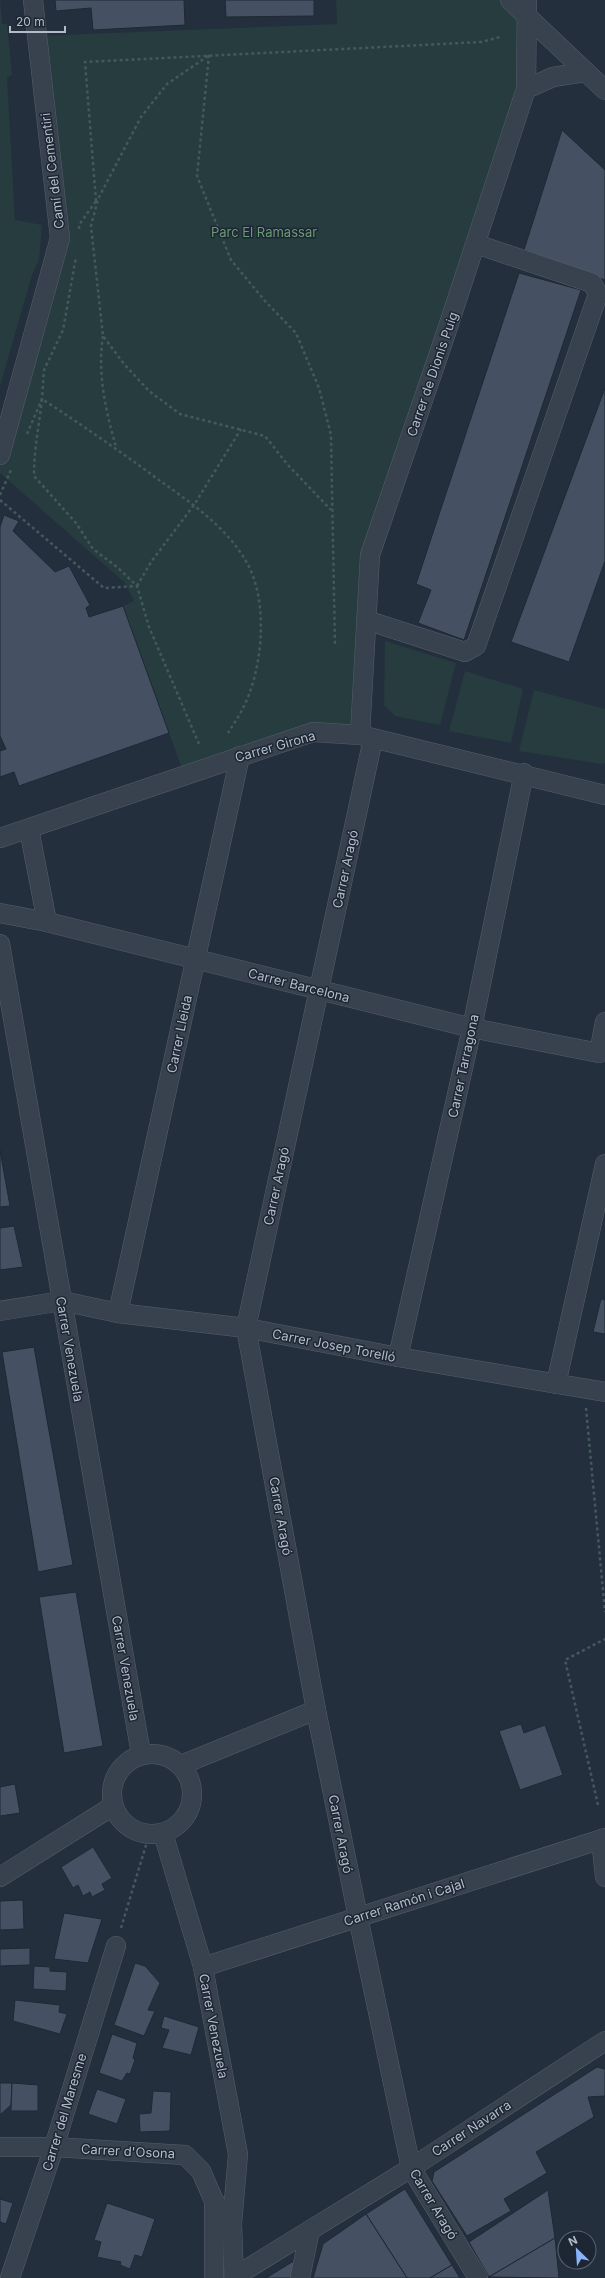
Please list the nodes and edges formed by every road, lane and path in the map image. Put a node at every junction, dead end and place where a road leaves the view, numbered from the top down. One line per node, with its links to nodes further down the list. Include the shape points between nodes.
1 (33, 0): 18 (street, Camí del Cementiri, via 60,238)
2 (510, 0): 3 (street)
3 (528, 9): 6 (street); 7 (street, Carrer de Dionis Puig)
4 (500, 37): 5 (path, via 481,42)
5 (209, 55): 9 (path, via 166,84 141,116); 9 (path, via 85,62); 22 (path, via 197,176 231,260 296,333 319,388 331,435)
6 (585, 72): 7 (street, via 553,77); 8 (street)
7 (526, 89): 11 (street, Carrer de Dionis Puig)
8 (605, 90)
9 (97, 201): 10 (path, via 79,225); 13 (path, via 91,226)
10 (78, 232)
11 (476, 244): 24 (street, Carrer de Dionis Puig, via 370,555); 24 (street, via 592,283 598,294 476,646 465,652)
12 (76, 252): 14 (path, via 63,330 44,370)
13 (103, 336): 15 (path, via 149,391 180,414); 17 (path, via 101,351 104,395)
14 (42, 399): 16 (path); 17 (path); 23 (path, via 34,449 34,476 76,523 93,549)
15 (241, 429): 21 (path); 22 (path, via 265,436 287,464)
16 (26, 436)
17 (116, 448): 21 (path)
18 (7, 460): 19 (path)
19 (0, 495)
20 (0, 500): 23 (path, via 104,588)
21 (194, 505): 23 (path); 26 (path, via 232,540 248,564 259,593 261,634 254,679 243,709)
22 (331, 510): 25 (path)
23 (137, 586): 28 (path, via 149,628)
24 (366, 620): 27 (street, Carrer de Dionis Puig)
25 (335, 646)
26 (228, 733)
27 (367, 737): 29 (street, Carrer Girona, via 313,732); 30 (street, Carrer Girona); 38 (street, Carrer Aragó)
28 (199, 744)
29 (240, 756): 32 (street, Carrer Girona); 37 (street, Carrer Lleida)
30 (524, 773): 31 (street, Carrer Girona); 40 (street, Carrer Tarragona)
31 (605, 795)
32 (29, 829): 33 (street, Carrer Girona); 35 (street)
33 (0, 838)
34 (0, 913): 35 (street, Carrer Barcelona)
35 (47, 922): 37 (street, Carrer Barcelona)
36 (0, 944): 43 (street, Carrer Venezuela)
37 (196, 959): 38 (street, Carrer Barcelona); 45 (street, Carrer Lleida)
38 (318, 990): 40 (street, Carrer Barcelona); 46 (street, Carrer Aragó)
39 (605, 1022): 41 (street)
40 (472, 1028): 41 (street, Carrer Barcelona); 47 (street, Carrer Tarragona)
41 (602, 1057)
42 (605, 1164): 48 (street)
43 (62, 1301): 44 (street); 45 (street, Carrer Josep Torelló); 53 (street, Carrer Venezuela)
44 (0, 1311)
45 (118, 1313): 46 (street, Carrer Josep Torelló)
46 (246, 1328): 47 (street, Carrer Josep Torelló); 52 (street, Carrer Aragó)
47 (398, 1357): 48 (street, Carrer Josep Torelló)
48 (556, 1384): 49 (street, Carrer Josep Torelló)
49 (596, 1391): 50 (path, via 585,1416)
50 (605, 1612)
51 (605, 1639): 55 (path, via 565,1660)
52 (316, 1710): 54 (street); 61 (street, Carrer Aragó)
53 (141, 1754): 54 (street, via 156,1753 170,1757); 56 (street, via 124,1764 115,1777 112,1788)
54 (181, 1765): 57 (street, via 192,1785 188,1812 180,1823)
55 (598, 1805)
56 (113, 1806): 57 (street, via 123,1823 136,1831); 59 (street)
57 (156, 1833): 62 (path, via 141,1867); 63 (street, Carrer Venezuela)
58 (603, 1838): 60 (street); 61 (street, Carrer Ramón i Cajal)
59 (0, 1877)
60 (605, 1877)
61 (358, 1917): 63 (street, Carrer Ramón i Cajal); 67 (street, Carrer Aragó)
62 (116, 1946): 66 (street, Carrer del Maresme)
63 (203, 1966): 69 (street, Carrer Venezuela, via 238,2154)
64 (605, 2041): 67 (street, Carrer Navarra)
65 (0, 2147): 66 (street, Carrer d'Osona)
66 (54, 2147): 68 (street, Carrer d'Osona, via 185,2155 200,2171); 72 (street, Carrer del Maresme)
67 (411, 2168): 70 (street, Carrer Navarra); 75 (street, Carrer Aragó)
68 (214, 2201): 69 (street); 73 (street)
69 (232, 2224): 71 (street, Carrer Venezuela)
70 (310, 2230): 71 (street, Carrer Navarra); 74 (street)
71 (234, 2277)
72 (10, 2278)
73 (214, 2278)
74 (300, 2278)
75 (478, 2278)

